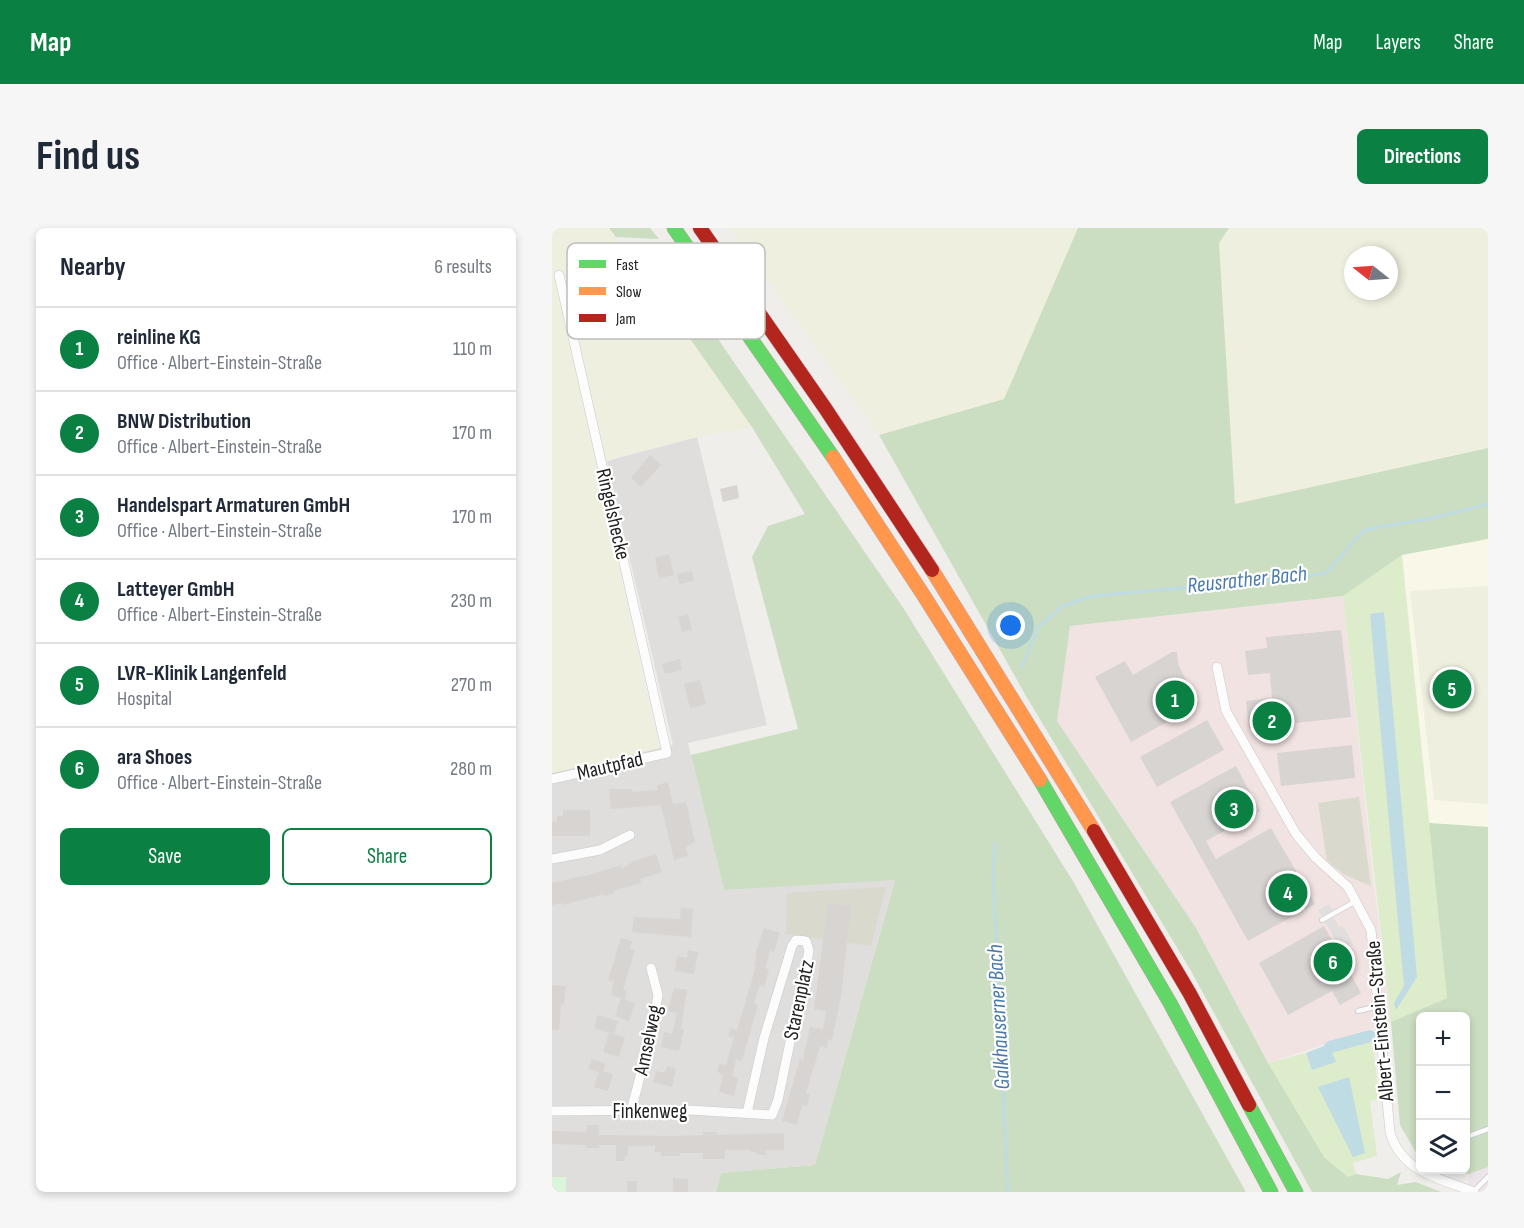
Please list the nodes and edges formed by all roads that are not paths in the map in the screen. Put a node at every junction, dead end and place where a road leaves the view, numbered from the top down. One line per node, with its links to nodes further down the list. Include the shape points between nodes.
1 (674, 228): 3 (highway)
2 (700, 228): 4 (highway)
3 (685, 243)
4 (711, 243)
5 (559, 275): 6 (street, Ringelshecke)
6 (567, 310)
7 (765, 321): 29 (highway, via 892,508 1055,766 1175,968)
8 (573, 339): 11 (street, Ringelshecke)
9 (751, 339): 28 (highway, via 876,521 1037,777 1156,977)
10 (1217, 667): 15 (street, Albert-Einstein-Straße, via 1226,711 1296,834 1348,887)
11 (667, 753): 12 (street, Mautpfad)
12 (552, 779)
13 (630, 835): 14 (street, via 600,850)
14 (552, 859)
15 (1356, 902): 16 (lane); 18 (street, Albert-Einstein-Straße, via 1371,930)
16 (1322, 920)
17 (651, 968): 21 (street, Amselweg, via 658,995)
18 (1379, 1006): 19 (lane); 25 (street, Albert-Einstein-Straße, via 1392,1138 1400,1155)
19 (1358, 1011)
20 (552, 1111): 21 (street, Finkenweg)
21 (631, 1111): 22 (street, Finkenweg)
22 (747, 1113): 22 (street, Starenplatz, via 772,1114 778,1100 809,951 806,941 796,940 792,946 764,1038)
23 (1488, 1129): 24 (lane)
24 (1470, 1136)
25 (1416, 1166)
26 (1431, 1174): 30 (street, Albert-Einstein-Straße)
27 (1488, 1177): 30 (lane)
28 (1271, 1192)
29 (1296, 1192)
30 (1474, 1192)

